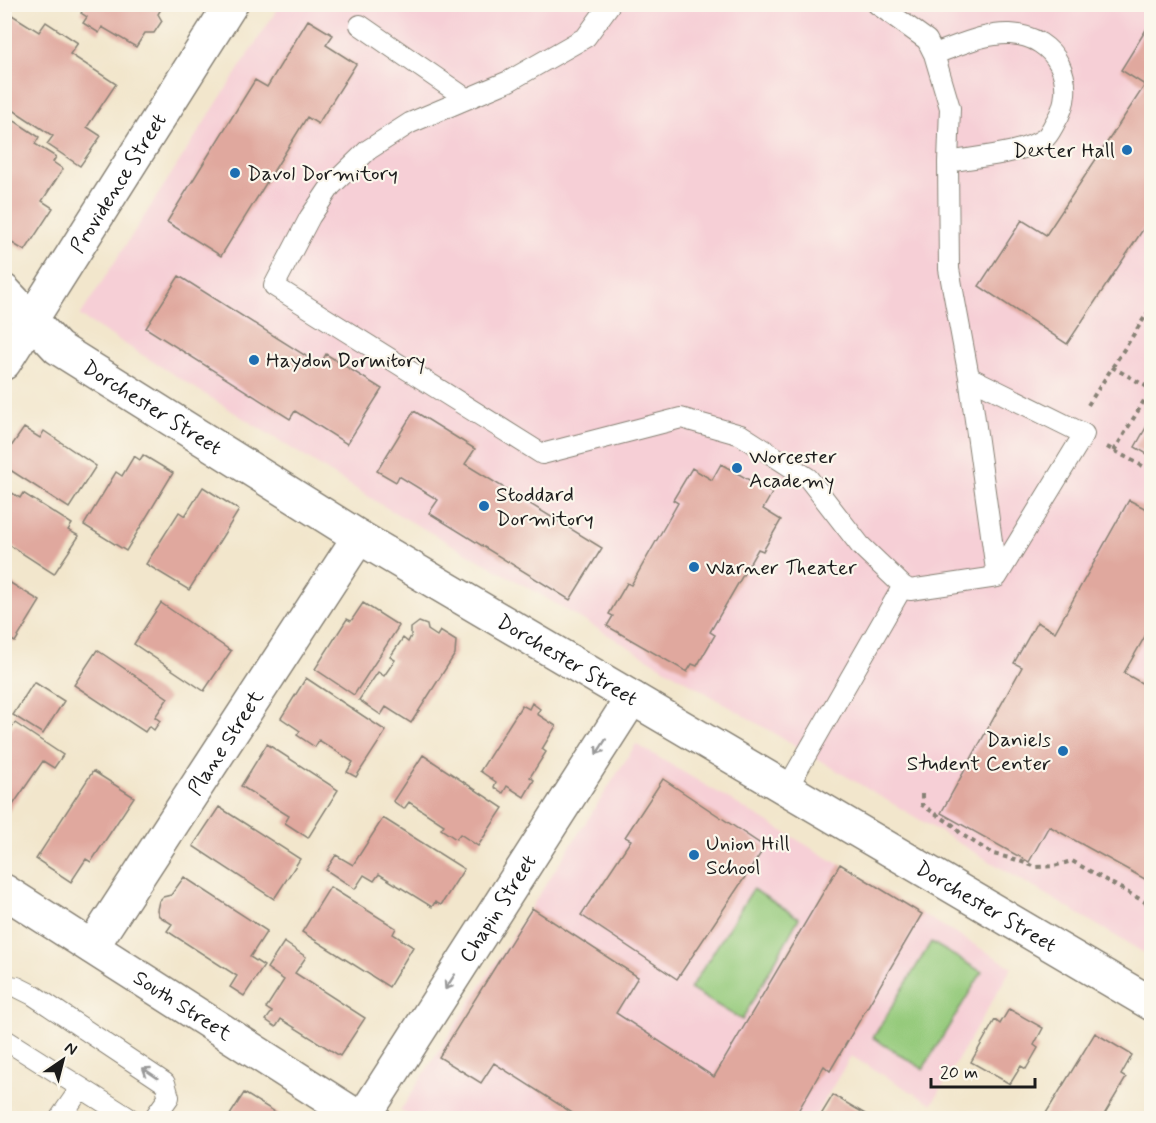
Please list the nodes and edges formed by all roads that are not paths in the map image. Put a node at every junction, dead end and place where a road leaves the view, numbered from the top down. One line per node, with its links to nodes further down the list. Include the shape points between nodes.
1 (231, 4): 9 (street, Providence Street)
2 (610, 4): 6 (lane, via 586,37 509,81)
3 (877, 4): 5 (lane, via 927,39)
4 (360, 25): 6 (lane)
5 (934, 54): 7 (lane, via 950,108); 7 (lane, via 982,38 1010,34 1034,39 1051,50 1064,74 1065,98 1047,138 1025,148)
6 (467, 99): 14 (lane, via 410,123 368,150 331,186 315,209 274,286 542,454 681,418 741,435 808,478 860,545)
7 (948, 162): 11 (lane, via 950,269)
8 (4, 291): 9 (street, Dorchester Street)
9 (32, 320): 10 (street, Providence Street); 12 (street, Dorchester Street, via 58,348)
10 (4, 363)
11 (969, 377): 13 (lane); 13 (lane, via 1078,431)
12 (359, 537): 15 (street, Dorchester Street); 18 (street, Plane Street)
13 (997, 577): 14 (lane, via 910,590)
14 (903, 586): 16 (lane)
15 (632, 698): 16 (street, Dorchester Street); 26 (street, Chapin Street, one-way to 26)
16 (786, 790): 20 (street, Dorchester Street)
17 (4, 891): 18 (street, South Street)
18 (92, 947): 26 (street, South Street)
19 (4, 985): 25 (lane, one-way to 19, via 169,1097 165,1083 33,995)
20 (1152, 1004)
21 (4, 1039): 22 (lane)
22 (80, 1089): 23 (lane); 24 (lane)
23 (60, 1119)
24 (129, 1119)
25 (154, 1119)
26 (361, 1119)

